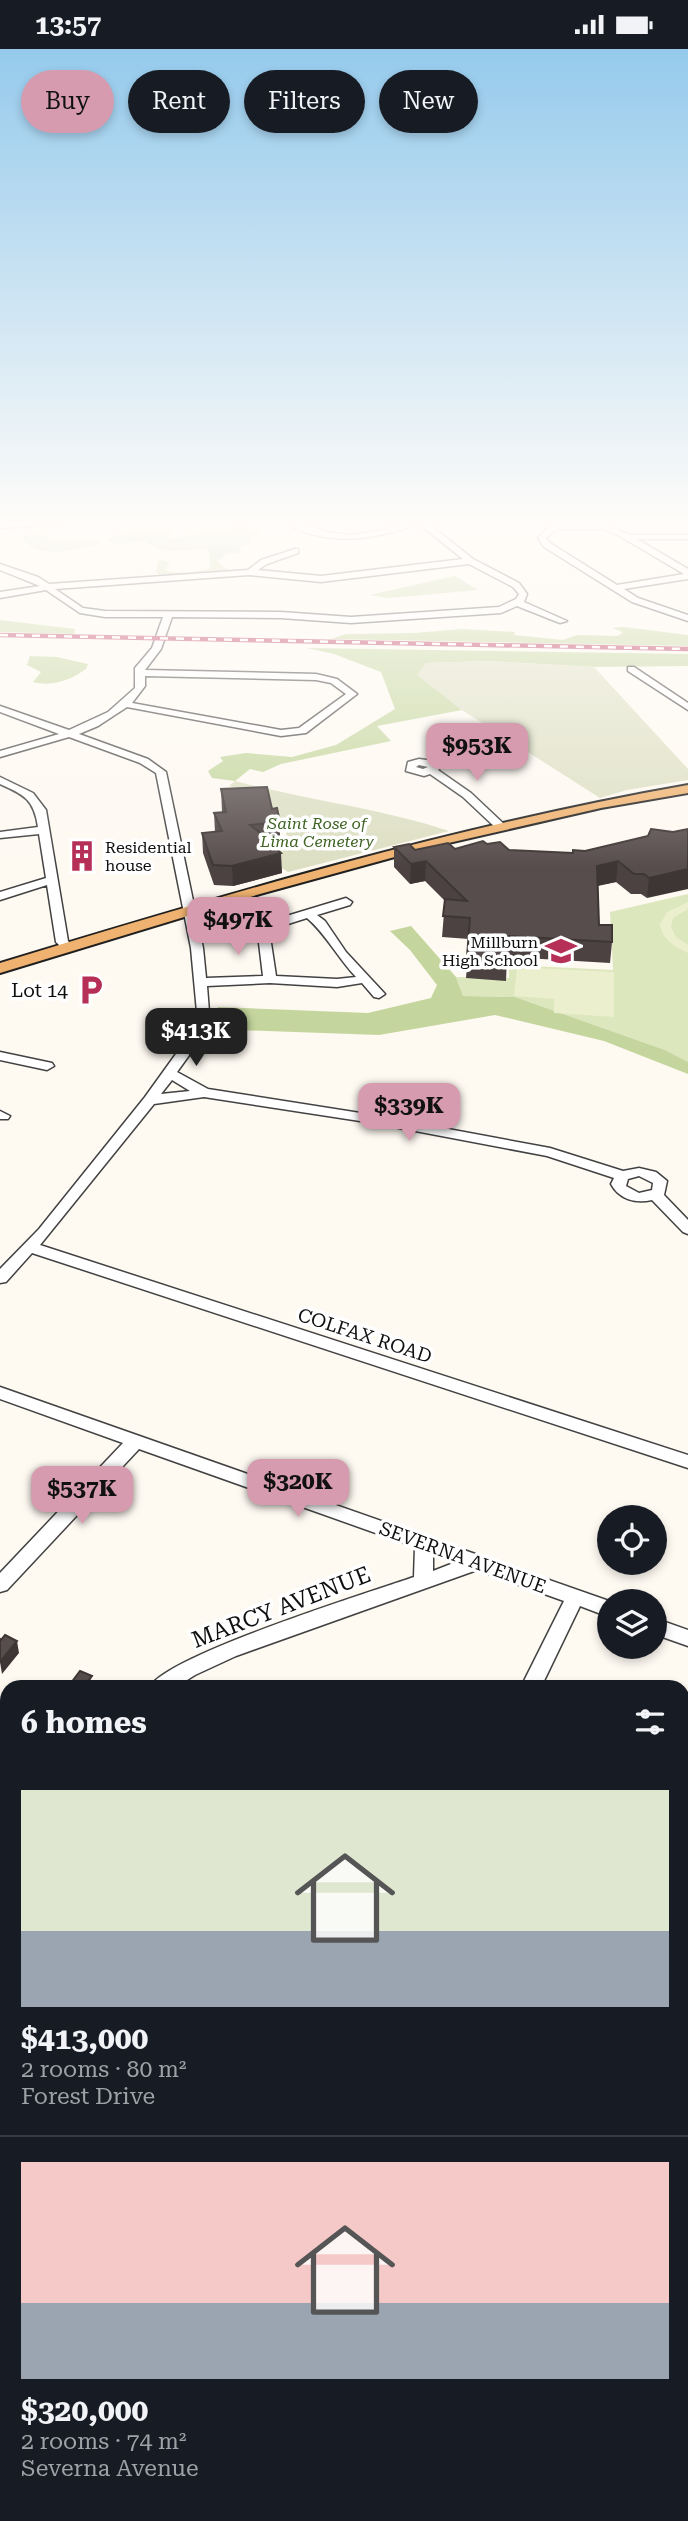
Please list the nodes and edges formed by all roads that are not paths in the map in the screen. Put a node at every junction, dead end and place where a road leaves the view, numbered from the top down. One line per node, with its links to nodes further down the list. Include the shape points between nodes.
1 (160, 636): 3 (street)
2 (631, 669): 5 (street)
3 (139, 673): 4 (street, via 142,683); 4 (street, via 316,677 334,681 352,694 302,730 281,733)
4 (124, 704): 7 (street, via 80,732)
5 (688, 707)
6 (0, 709): 7 (street)
7 (69, 734): 8 (street); 18 (street, via 144,761 161,772)
8 (0, 754)
9 (432, 771): 12 (street)
10 (0, 780): 13 (street, via 38,802)
11 (688, 789): 12 (main road)
12 (501, 827): 18 (main road)
13 (44, 830): 14 (street); 15 (street)
14 (0, 835)
15 (51, 880): 16 (street); 20 (street, via 62,941)
16 (0, 896)
17 (346, 902): 19 (street)
18 (190, 910): 20 (main road); 23 (street)
19 (308, 913): 22 (street, via 267,931); 24 (street)
20 (68, 947): 21 (main road)
21 (0, 968)
22 (269, 975): 23 (street); 24 (street, via 337,983)
23 (202, 979): 28 (street, via 203,1012 197,1031)
24 (365, 979): 25 (street)
25 (379, 994)
26 (0, 1056): 27 (street)
27 (47, 1066)
28 (170, 1073): 29 (street); 30 (street)
29 (204, 1093): 30 (street); 31 (street, via 550,1151)
30 (150, 1100): 34 (street)
31 (622, 1176): 32 (street, via 618,1184 628,1194); 32 (street, via 639,1172 656,1177 661,1185)
32 (654, 1195): 33 (street)
33 (688, 1229)
34 (29, 1247): 35 (street); 38 (street, COLFAX ROAD)
35 (0, 1278)
36 (0, 1393): 37 (street, SEVERNA AVENUE)
37 (135, 1442): 39 (street, SEVERNA AVENUE); 42 (street)
38 (688, 1462)
39 (424, 1543): 40 (street, SEVERNA AVENUE); 41 (street)
40 (478, 1562): 41 (street, MARCY AVENUE); 43 (street, SEVERNA AVENUE)
41 (423, 1581): 47 (street, MARCY AVENUE, via 229,1650)
42 (0, 1584)
43 (575, 1597): 44 (street, SEVERNA AVENUE); 48 (street)
44 (597, 1605)
45 (667, 1631): 46 (street)
46 (688, 1638)
47 (171, 1680)
48 (534, 1680)

